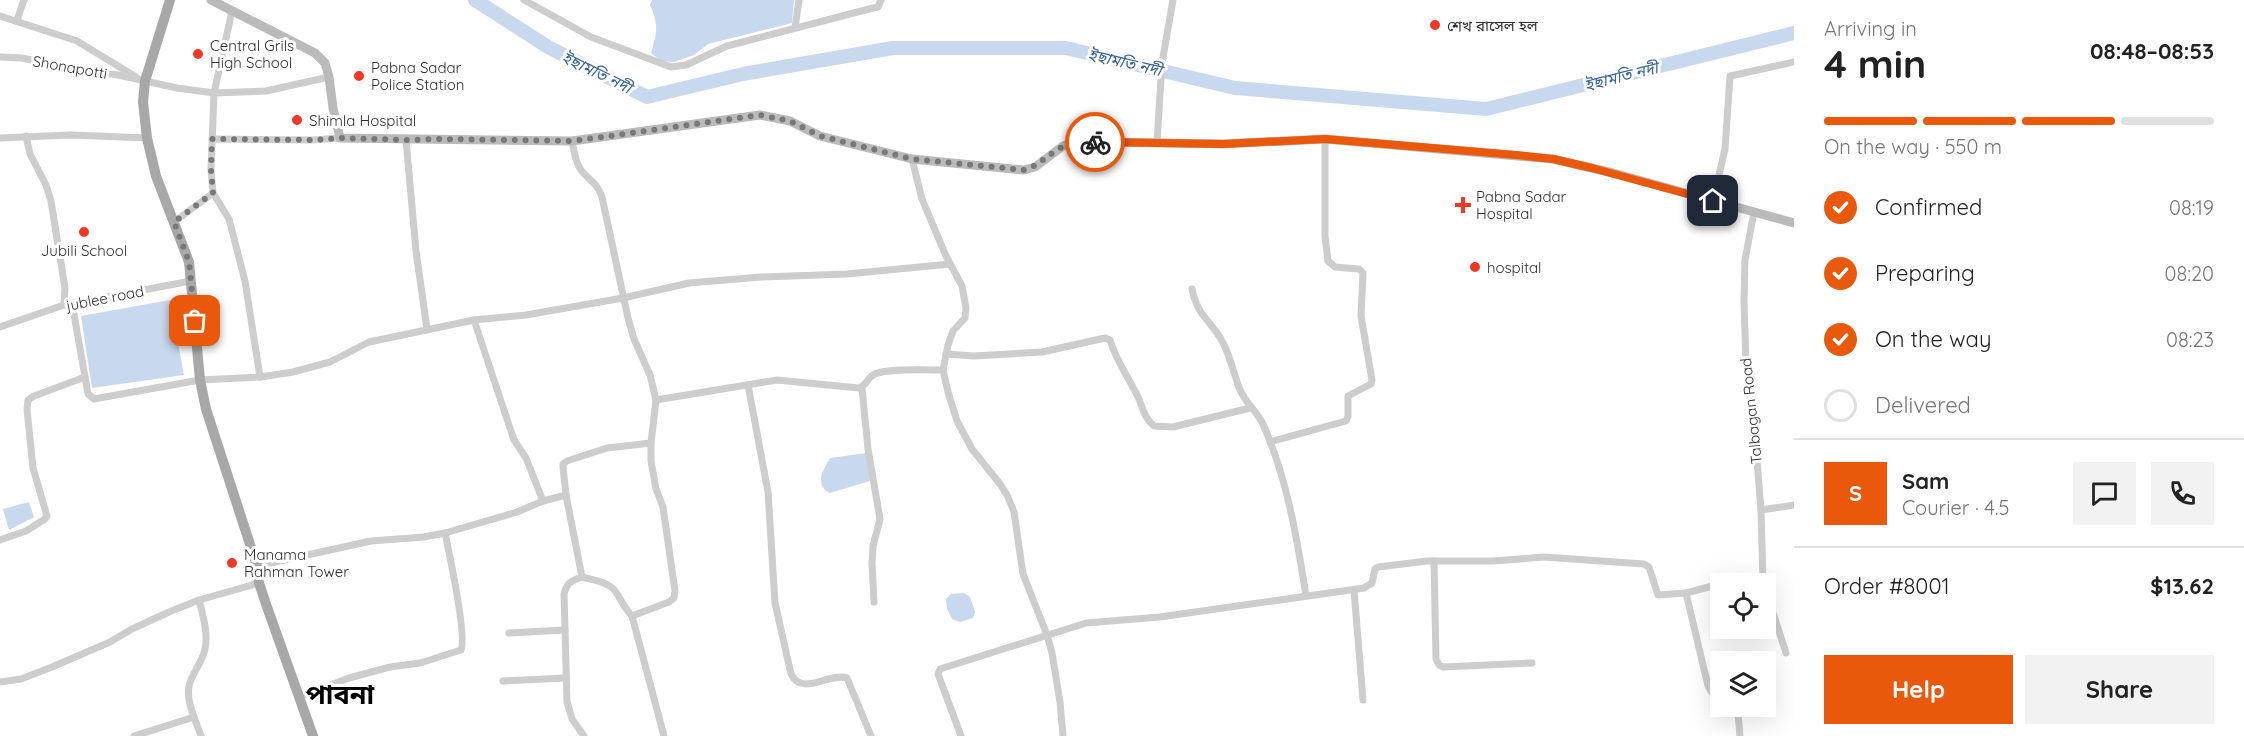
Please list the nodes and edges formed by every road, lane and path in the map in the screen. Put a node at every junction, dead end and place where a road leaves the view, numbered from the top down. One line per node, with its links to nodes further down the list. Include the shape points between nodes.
1 (24, 0): 10 (street)
2 (170, 0): 15 (main road)
3 (211, 0): 8 (main road)
4 (524, 0): 11 (street, via 591,37 671,67 686,65 727,46)
5 (799, 0): 11 (street)
6 (881, 0): 11 (street, via 873,8)
7 (1173, 0): 25 (street, via 1162,63)
8 (232, 10): 14 (main road, via 315,53 325,63); 16 (street)
9 (0, 16): 10 (street, Shonapotti)
10 (17, 20): 15 (street, Shonapotti, via 77,41)
11 (795, 28)
12 (0, 57): 15 (street, Shonapotti)
13 (1794, 62): 28 (street, via 1730,76 1725,149)
14 (329, 77): 16 (street, via 266,90); 20 (main road)
15 (143, 80): 16 (street); 19 (main road)
16 (214, 93): 21 (street)
17 (26, 136): 18 (street); 19 (street); 36 (street, jublee road, via 51,201)
18 (0, 138)
19 (147, 138): 30 (main road, via 156,176)
20 (340, 138): 21 (street); 23 (main road)
21 (212, 139): 27 (street)
22 (1325, 139): 25 (main road, via 1223,144); 28 (main road, via 1553,159); 49 (street, via 1328,261 1335,267 1359,269 1363,273 1361,316 1372,380 1348,396 1346,421)
23 (406, 140): 24 (main road); 39 (street)
24 (573, 141): 26 (main road, via 760,115 790,121 820,136); 35 (street, via 577,163 596,183 602,197)
25 (1157, 142): 26 (main road, via 1072,143 1024,170)
26 (912, 159): 32 (street, via 922,199)
27 (213, 193): 30 (street); 43 (street, via 229,219 240,260)
28 (1713, 201): 29 (main road)
29 (1754, 212): 31 (main road); 54 (street, Talbagan Road, via 1745,260 1744,302)
30 (174, 222): 33 (main road, via 189,262)
31 (1794, 223)
32 (950, 264): 35 (street, via 689,283); 40 (street, via 962,286 966,308)
33 (191, 281): 36 (street, jublee road); 44 (main road)
34 (1192, 289): 48 (street, via 1197,308 1223,343)
35 (622, 298): 37 (street); 47 (street)
36 (68, 304): 38 (street, jublee road); 42 (street, jublee road)
37 (474, 320): 39 (street); 52 (street, via 514,440 526,458)
38 (0, 327)
39 (427, 329): 43 (street, via 369,342 330,362)
40 (946, 354): 41 (street); 48 (street, via 1042,352 1105,338 1110,340 1145,417 1154,426 1173,427)
41 (943, 370): 46 (street, via 876,374); 72 (street, via 962,430 1008,495 1023,574)
42 (85, 377): 44 (street, jublee road, via 88,394 94,399); 56 (street, via 28,400 33,468 47,516 26,531)
43 (260, 377): 44 (street)
44 (200, 380): 58 (main road)
45 (748, 385): 46 (street, via 777,380); 47 (street); 88 (street, via 768,492 775,603 791,674 806,685 835,677 847,678)
46 (862, 388): 67 (street, via 880,519 872,563)
47 (656, 400): 50 (street)
48 (1250, 408): 49 (street, via 1262,421)
49 (1270, 442): 65 (street, via 1285,488)
50 (651, 443): 51 (street, via 607,448 567,461 563,467); 68 (street, via 675,591 669,602)
51 (566, 495): 52 (street); 60 (street)
52 (543, 501): 55 (street)
53 (1794, 505): 54 (street)
54 (1761, 510): 59 (street, Talbagan Road)
55 (445, 532): 58 (street, via 371,541); 79 (street, via 463,648 420,663 349,678)
56 (0, 540)
57 (1434, 561): 63 (street, via 1378,567 1369,586); 64 (street, via 1544,557 1644,564 1650,569 1658,595); 74 (street, via 1439,665)
58 (257, 566): 61 (main road)
59 (1763, 573)
60 (582, 577): 68 (street, via 614,589); 70 (street, via 566,585)
61 (259, 583): 66 (street); 79 (main road)
62 (1710, 587): 64 (street)
63 (1354, 590): 65 (street); 80 (street)
64 (1686, 593): 78 (street)
65 (1306, 596): 72 (street, via 1160,617 1086,623)
66 (199, 600): 77 (street, via 52,667); 81 (street, via 206,645 189,687)
67 (874, 602)
68 (632, 616): 87 (street)
69 (1776, 622): 73 (street)
70 (566, 630): 71 (street); 75 (street)
71 (509, 633)
72 (1047, 635): 89 (street, via 939,671); 90 (street)
73 (1786, 653)
74 (1532, 663)
75 (565, 678): 76 (street); 86 (street, via 569,712)
76 (503, 681)
77 (0, 682)
78 (1710, 689)
79 (299, 697): 85 (main road)
80 (1363, 700)
81 (194, 717): 83 (street); 84 (street)
82 (1738, 717): 91 (street)
83 (134, 736)
84 (201, 736)
85 (313, 736)
86 (584, 736)
87 (664, 736)
88 (871, 736)
89 (961, 736)
90 (1063, 736)
91 (1740, 736)

